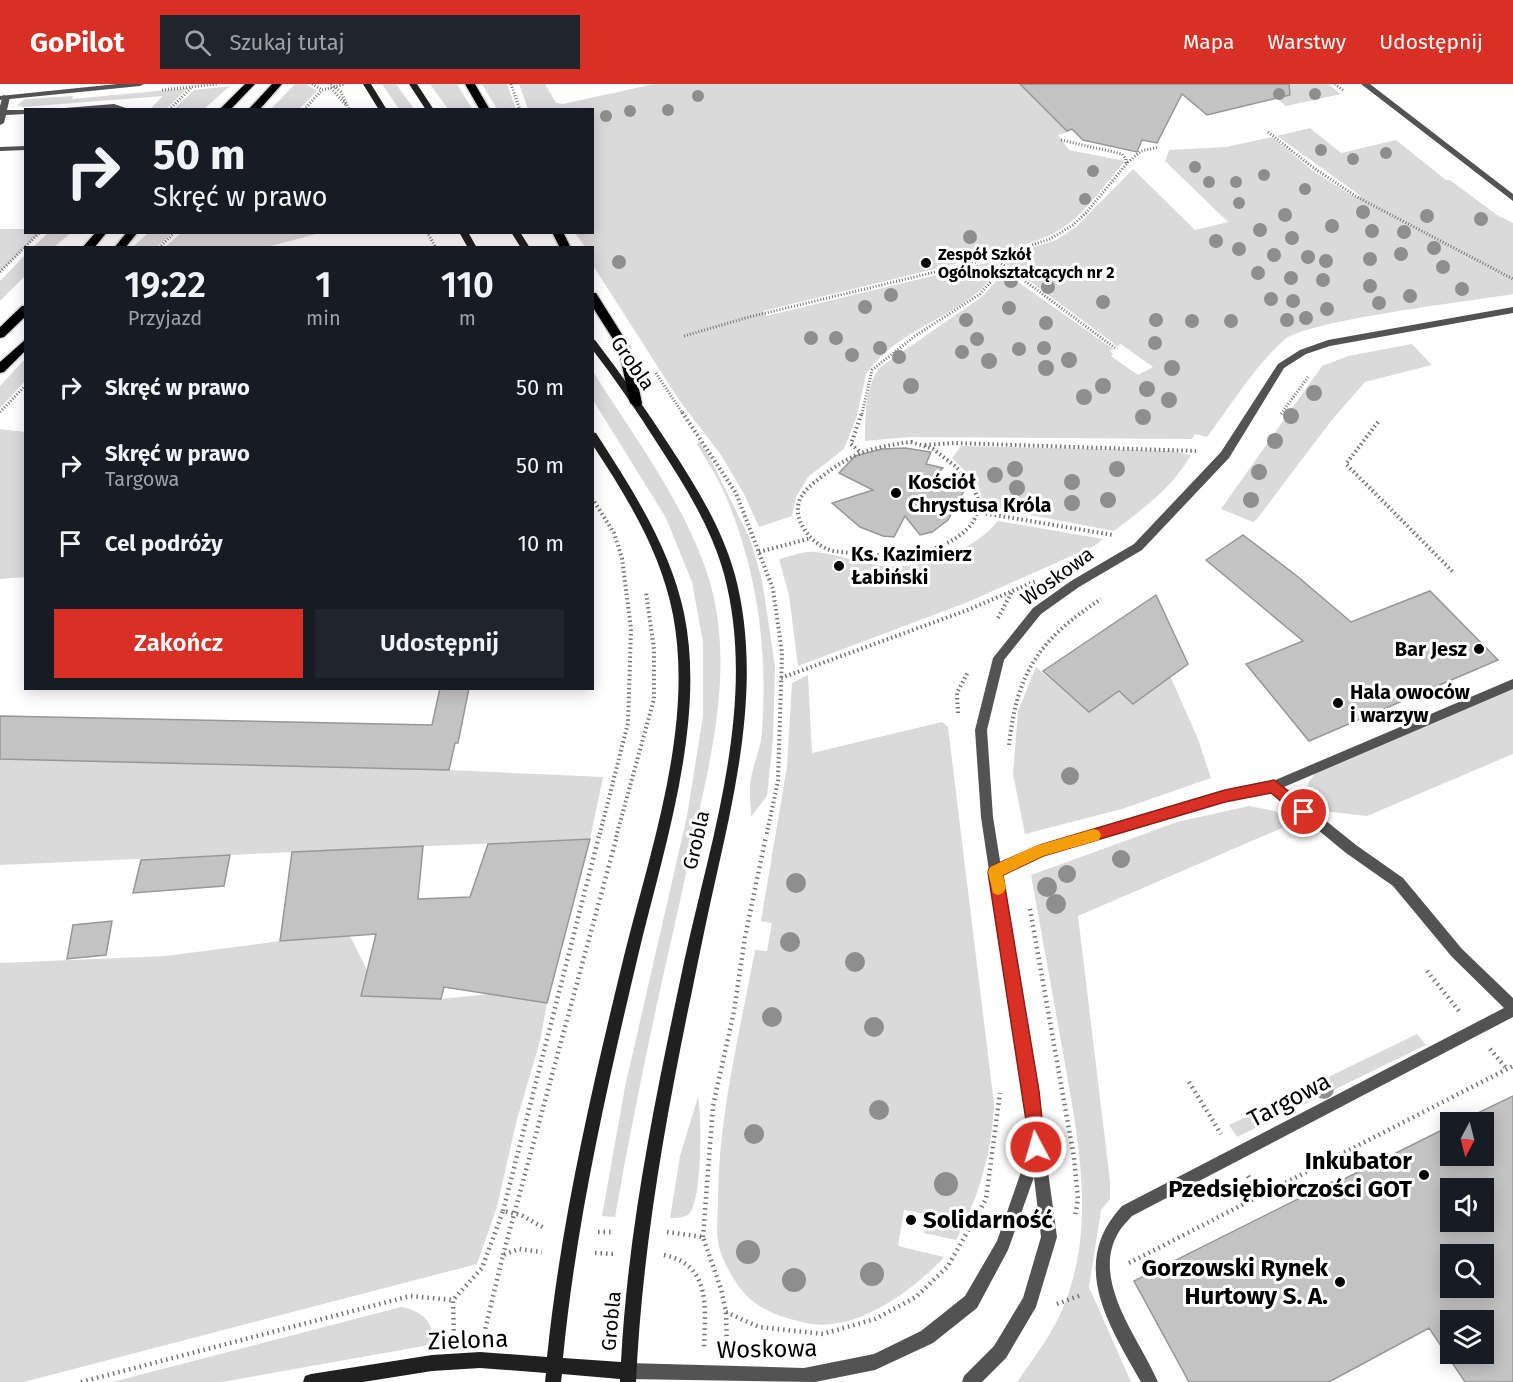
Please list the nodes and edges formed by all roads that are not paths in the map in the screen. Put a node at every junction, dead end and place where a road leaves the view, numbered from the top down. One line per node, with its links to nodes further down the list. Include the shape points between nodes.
1 (127, 84): 9 (street)
2 (140, 84): 9 (street)
3 (250, 84): 13 (main road)
4 (277, 84): 14 (main road)
5 (367, 84): 15 (main road)
6 (413, 84): 16 (main road)
7 (470, 84): 17 (main road)
8 (1365, 84): 23 (street)
9 (114, 86): 10 (street)
10 (3, 98): 19 (street)
11 (90, 108): 12 (street)
12 (121, 108)
13 (226, 108)
14 (255, 108)
15 (382, 108)
16 (429, 108)
17 (484, 108)
18 (24, 112): 19 (street)
19 (2, 113): 20 (street)
20 (0, 123)
21 (24, 148): 22 (street)
22 (0, 149)
23 (1513, 198)
24 (100, 234): 26 (main road)
25 (131, 234): 27 (main road)
26 (89, 246)
27 (121, 246)
28 (594, 299): 35 (main road, via 624,347)
29 (1513, 310): 39 (street, Woskowa, via 1328,343 1303,352 1281,366 1225,455 1138,547 1037,612 999,657 981,730)
30 (24, 311): 31 (main road)
31 (0, 334)
32 (24, 345): 34 (main road)
33 (594, 345): 35 (main road, Grobla)
34 (0, 369)
35 (636, 403): 43 (main road, Grobla, via 705,510 721,551 737,614 742,692 725,805 661,1111 638,1254)
36 (594, 438): 42 (main road, Grobla, via 642,513 667,573 682,640 684,693 675,770 595,1109 568,1252)
37 (1513, 684): 38 (street)
38 (1274, 786): 39 (street, via 1225,796 1040,851); 40 (street, Targowa, via 1398,882 1457,953)
39 (995, 872): 41 (street, Woskowa)
40 (1513, 1008): 46 (street, Targowa, via 1128,1211 1112,1228 1105,1250 1104,1273 1109,1307)
41 (1036, 1147): 43 (street, Woskowa, via 1003,1245 972,1302 927,1337 875,1362 804,1377); 45 (street, Woskowa, via 1049,1237 1030,1301 1000,1352)
42 (553, 1374): 43 (main road, Zielona); 44 (main road, Zielona, via 480,1359)
43 (628, 1376)
44 (311, 1382)
45 (970, 1382)
46 (1150, 1382)

